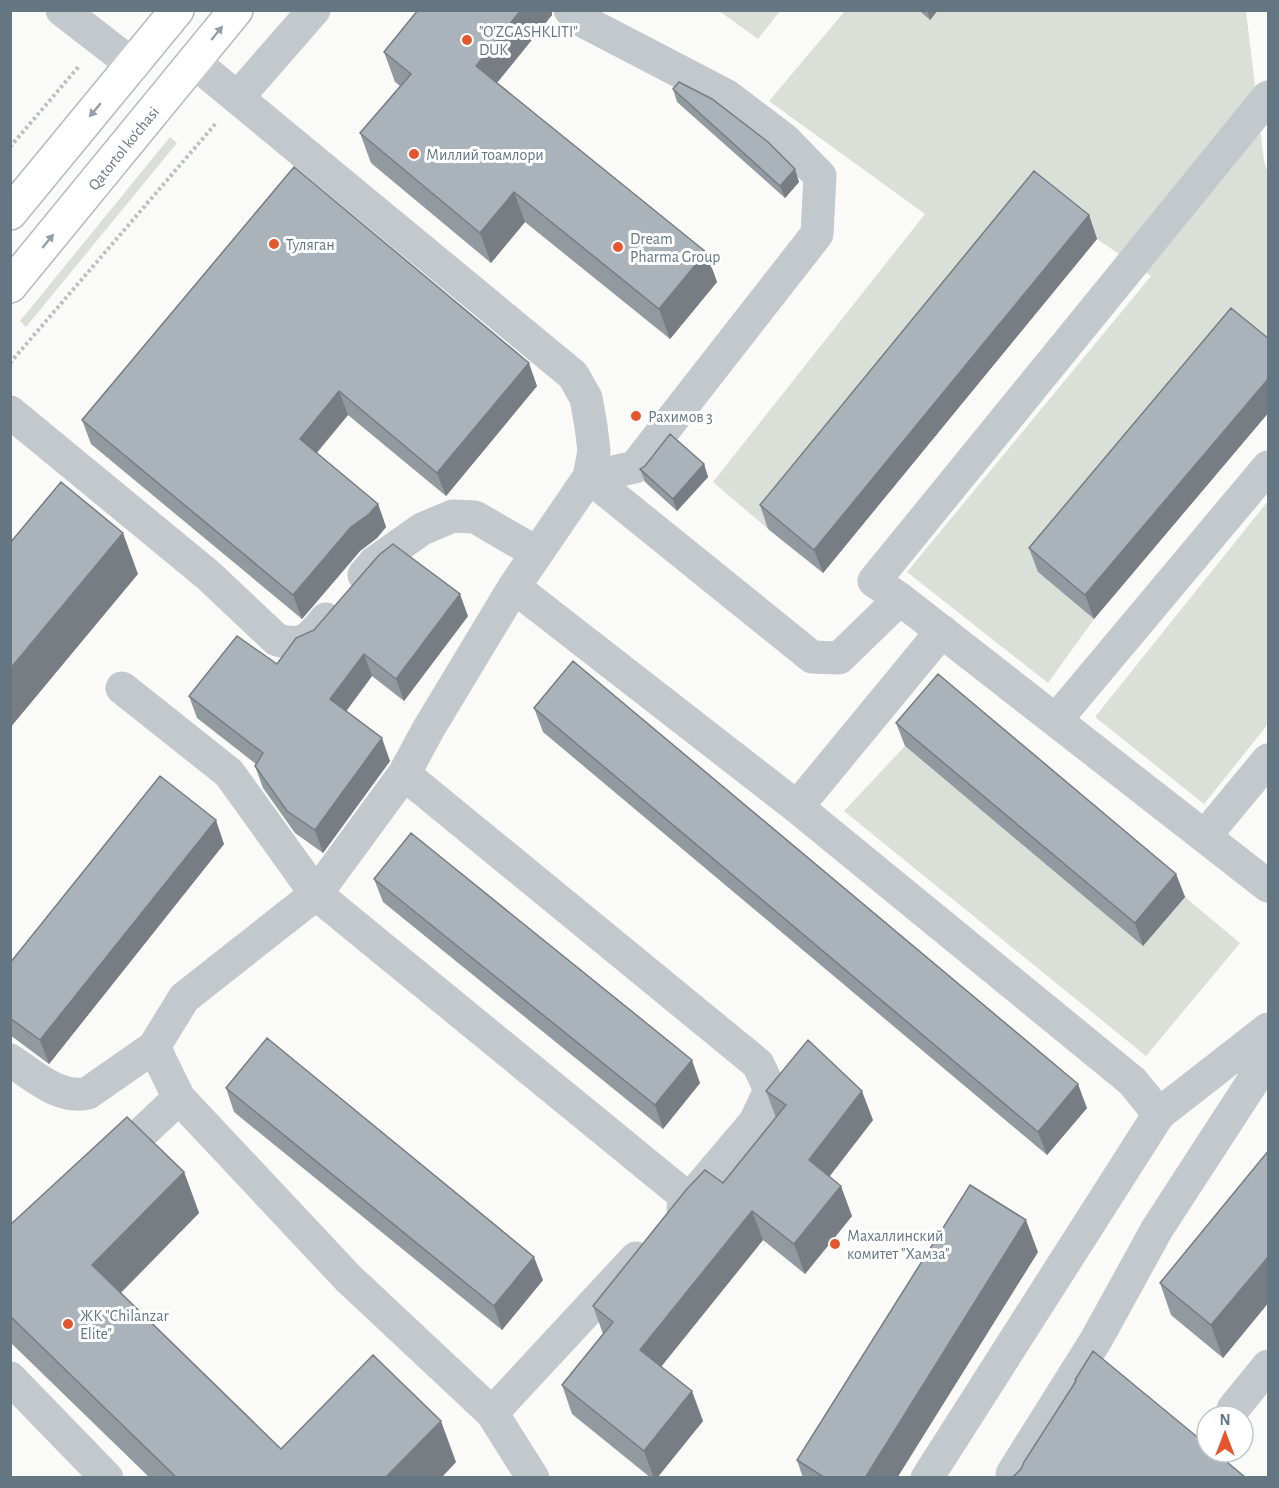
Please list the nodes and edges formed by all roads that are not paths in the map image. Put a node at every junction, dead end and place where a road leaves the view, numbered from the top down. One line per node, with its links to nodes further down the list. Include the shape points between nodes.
1 (62, 10): 7 (street)
2 (236, 10): 6 (main road, Qatortol ko'chasi, one-way to 2)
3 (314, 10): 9 (street)
4 (570, 10): 15 (street, via 583,21 727,96 785,140 820,176 817,234 635,467)
5 (168, 21): 6 (main road); 7 (main road)
6 (194, 62): 7 (main road); 8 (main road, Qatortol ko'chasi); 9 (street)
7 (133, 65): 8 (main road); 11 (main road, one-way to 11)
8 (169, 93): 12 (main road, Qatortol ko'chasi, one-way to 8)
9 (238, 97): 15 (street, via 573,375 586,398 591,426 594,451)
10 (1269, 97): 18 (street, via 874,581)
11 (10, 213)
12 (10, 286)
13 (10, 412): 16 (street, via 208,575 277,640 292,644 308,640 374,563 422,529 453,516 475,517)
14 (1269, 467): 21 (street)
15 (589, 477): 16 (street); 18 (street, via 812,657 839,658)
16 (537, 553): 17 (street)
17 (514, 587): 23 (street); 24 (street)
18 (900, 599): 19 (street)
19 (942, 631): 21 (street); 24 (street)
20 (122, 688): 27 (street, via 229,773)
21 (1056, 720): 25 (street)
22 (1269, 760): 25 (street)
23 (404, 774): 27 (street); 35 (street, via 758,1064 770,1090 755,1122)
24 (797, 807): 33 (street, via 1132,1082)
25 (1205, 836): 26 (street)
26 (1269, 886)
27 (316, 894): 29 (street, via 184,998); 35 (street)
28 (1269, 1029): 33 (street)
29 (154, 1047): 31 (street, via 88,1093 76,1096 45,1083); 32 (street)
30 (1269, 1058): 43 (street, via 1157,1228 1096,1340)
31 (10, 1060)
32 (179, 1098): 34 (street); 39 (street, via 348,1278)
33 (1159, 1114): 42 (street)
34 (86, 1184)
35 (690, 1200): 39 (street)
36 (1269, 1366): 38 (street)
37 (10, 1378): 40 (street)
38 (1237, 1404)
39 (492, 1413): 41 (street)
40 (106, 1478)
41 (533, 1478)
42 (927, 1478)
43 (1012, 1478)

